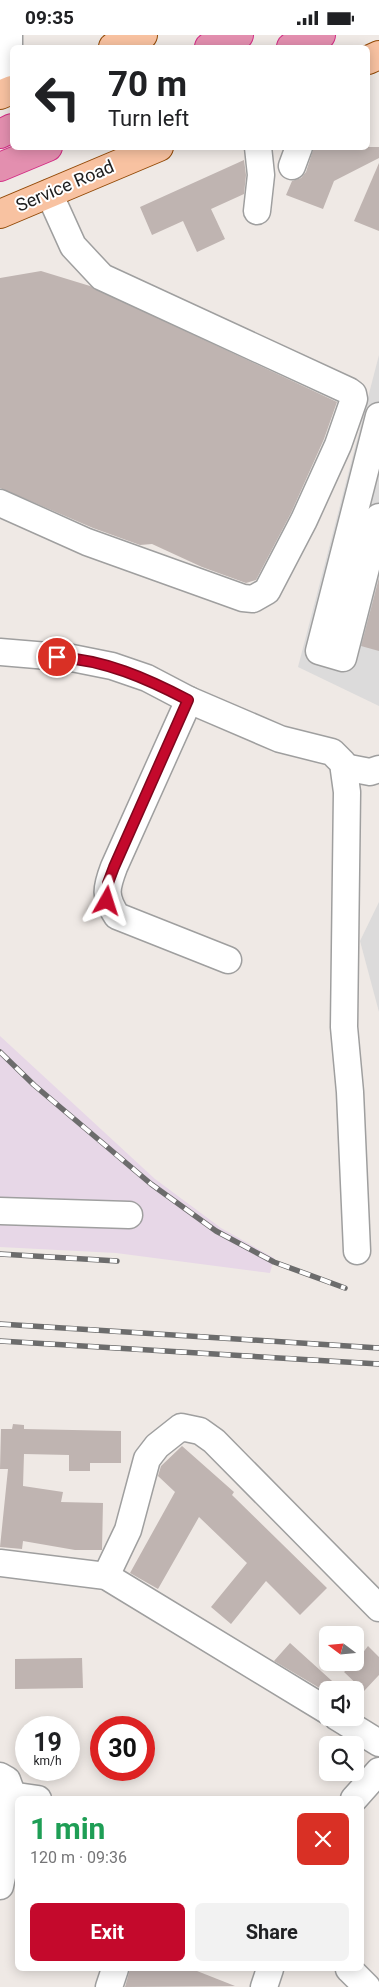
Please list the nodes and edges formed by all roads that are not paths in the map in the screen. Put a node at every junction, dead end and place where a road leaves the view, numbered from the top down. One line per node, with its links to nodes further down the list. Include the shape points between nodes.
1 (9, 35): 8 (street)
2 (142, 35): 5 (main road)
3 (239, 35): 6 (highway)
4 (321, 35): 7 (highway)
5 (118, 45)
6 (214, 45)
7 (296, 45)
8 (7, 92)
9 (41, 150): 12 (highway)
10 (152, 150): 13 (main road, Service Road)
11 (258, 150): 14 (street, via 261,175)
12 (0, 167)
13 (49, 193): 15 (main road, Service Road); 17 (street, via 73,246 102,277 349,391 354,399 338,445 304,521 267,591 253,599 243,599 87,542)
14 (257, 211)
15 (0, 214)
16 (379, 416): 18 (street, via 319,651 343,659)
17 (0, 503)
18 (379, 517)
19 (0, 652): 20 (street, via 112,665 147,678)
20 (188, 700): 21 (street, via 280,739 332,752); 23 (street, via 114,867 108,883 107,901 117,916)
21 (344, 767): 22 (street, via 370,772); 26 (street, via 347,792 344,1027)
22 (379, 769)
23 (228, 960)
24 (0, 1211): 25 (street)
25 (129, 1215)
26 (357, 1251)
27 (0, 1563): 28 (street)
28 (106, 1575): 29 (street, via 128,1530 147,1459 180,1427 200,1431 214,1441); 30 (street)
29 (379, 1607)
30 (319, 1705)
31 (352, 1726): 32 (street)
32 (379, 1743)
33 (4, 1796): 34 (street, via 12,1817 12,1834)
34 (0, 1886)
35 (113, 1971): 38 (street)
36 (269, 1971): 39 (street)
37 (351, 1971): 40 (street)
38 (109, 1987)
39 (264, 1987)
40 (367, 1987)

